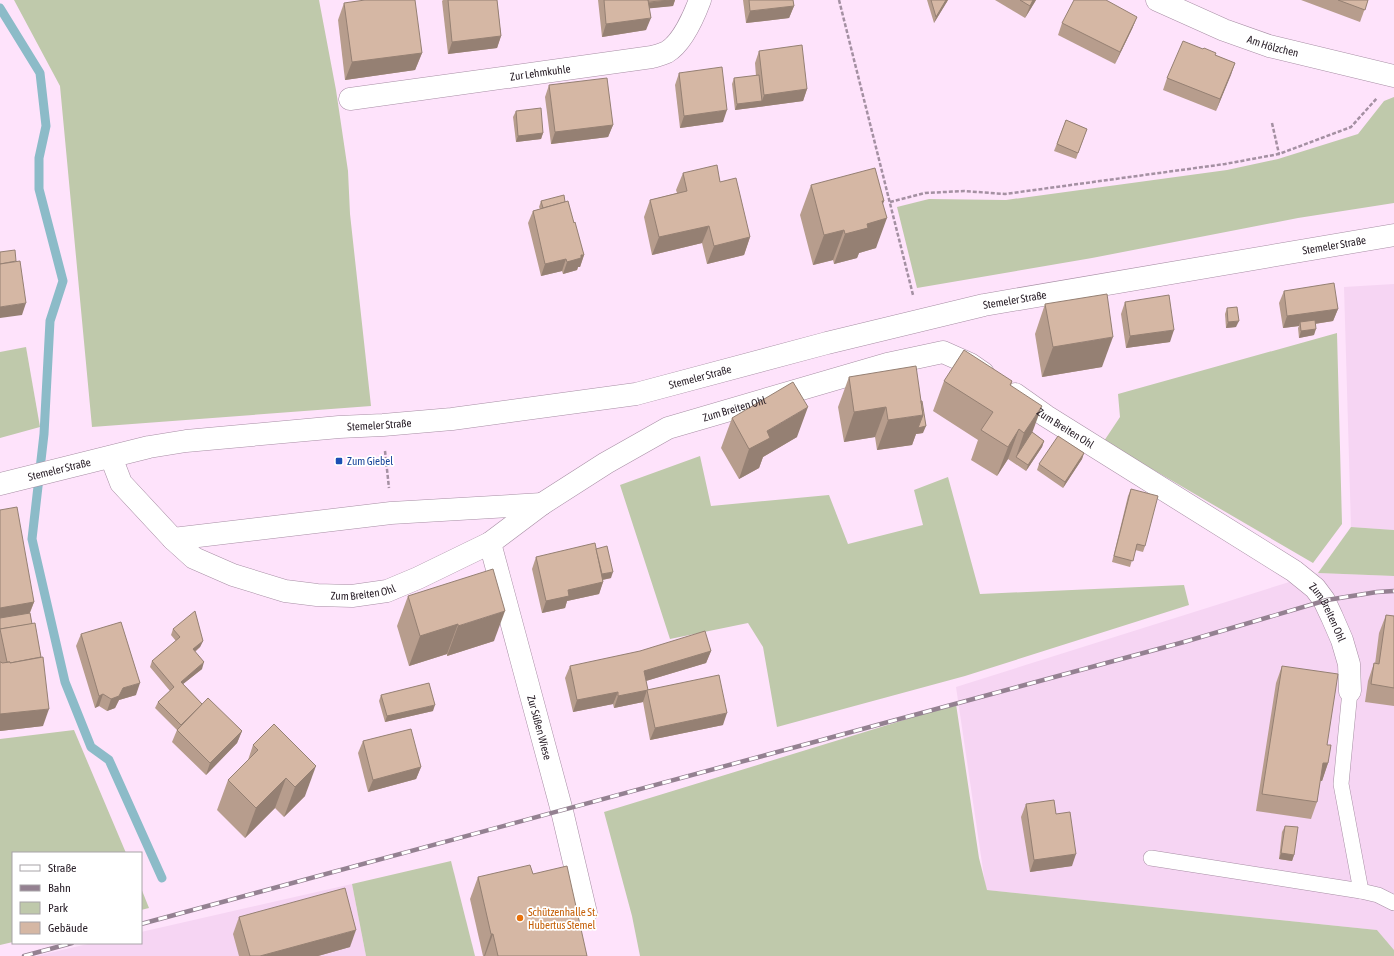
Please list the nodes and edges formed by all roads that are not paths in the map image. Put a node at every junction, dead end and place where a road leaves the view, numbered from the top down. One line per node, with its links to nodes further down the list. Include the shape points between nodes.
1 (700, 0): 4 (street, Zur Lehmkuhle, via 683,35 668,51 652,58)
2 (1157, 0): 3 (street, Am Hölzchen, via 1224,30 1269,46)
3 (1394, 76)
4 (350, 99)
5 (1394, 235): 6 (street, Stemeler Straße, via 984,305 827,343 636,394 452,419 186,442 149,447)
6 (111, 457): 7 (street, Stemeler Straße); 9 (street, Zum Breiten Ohl, via 121,483)
7 (0, 484)
8 (542, 504): 9 (street, Zum Breiten Ohl, via 391,513); 10 (street, Zum Breiten Ohl); 11 (street, Zum Breiten Ohl, via 606,463 668,428 887,364 943,352 970,364 1046,416 1294,571 1315,588 1324,600 1342,640 1350,664)
9 (173, 539): 10 (street, Zum Breiten Ohl, via 194,558 233,575 285,591 352,596 387,591)
10 (490, 543): 15 (street, Zur Süßen Wiese, via 562,811)
11 (1350, 691): 13 (lane, via 1341,784)
12 (1151, 858): 13 (lane)
13 (1361, 892): 14 (lane, via 1378,895)
14 (1394, 903)
15 (586, 913)

